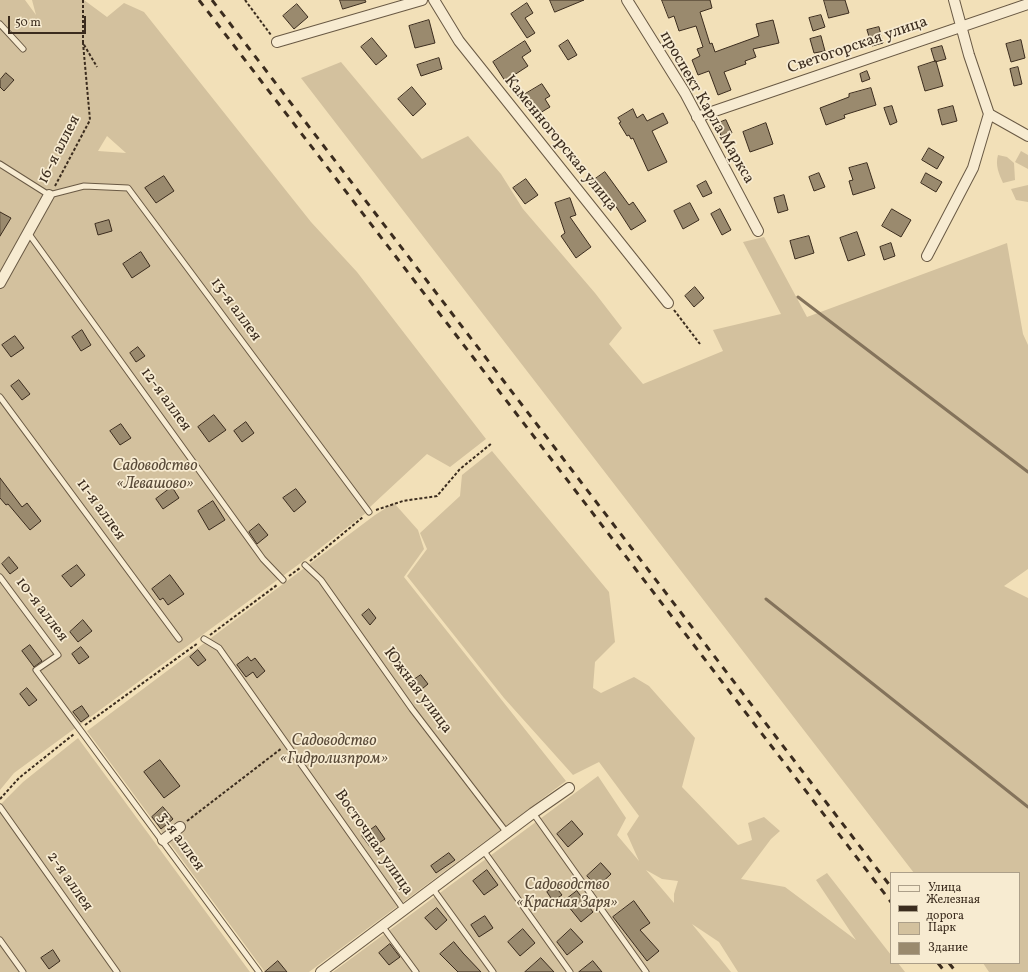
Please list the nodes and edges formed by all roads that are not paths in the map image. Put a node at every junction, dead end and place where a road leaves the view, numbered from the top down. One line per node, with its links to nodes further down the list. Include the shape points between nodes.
1 (422, 0): 8 (street)
2 (434, 0): 19 (street, Каменногорская улица, via 459,41)
3 (627, 0): 11 (street, проспект Карла Маркса, via 685,93)
4 (954, 0): 7 (street)
5 (1028, 4): 7 (street, Светогорская улица)
6 (0, 24): 9 (lane)
7 (961, 27): 10 (street); 11 (street, Светогорская улица)
8 (277, 42)
9 (23, 49)
10 (989, 114): 12 (street); 17 (street, via 973,168)
11 (697, 117): 15 (street, проспект Карла Маркса)
12 (1028, 136)
13 (0, 164): 14 (lane)
14 (50, 195): 16 (street); 21 (lane, 13-я аллея, via 84,186 128,188)
15 (758, 231)
16 (29, 234): 18 (street); 24 (lane, 12-я аллея, via 263,559)
17 (927, 256)
18 (0, 283)
19 (668, 303)
20 (0, 396): 25 (lane, 11-я аллея)
21 (369, 512)
22 (305, 565): 32 (lane, Южная улица, via 321,580 412,709)
23 (0, 577): 27 (lane, 10-я аллея, via 58,655 36,670)
24 (283, 580)
25 (179, 639)
26 (204, 639): 36 (lane, Восточная улица, via 219,648)
27 (80, 729): 33 (lane, 3-я аллея)
28 (569, 788): 30 (street)
29 (0, 807): 40 (lane, 2-я аллея)
30 (533, 813): 32 (street); 46 (lane)
31 (180, 827): 33 (street)
32 (507, 833): 34 (street)
33 (163, 840): 41 (lane, 3-я аллея)
34 (483, 850): 35 (street); 45 (lane)
35 (433, 889): 36 (street); 44 (lane)
36 (404, 910): 37 (street)
37 (383, 927): 42 (street); 43 (lane)
38 (0, 940): 39 (lane)
39 (23, 972)
40 (117, 972)
41 (259, 972)
42 (321, 972)
43 (416, 972)
44 (493, 972)
45 (570, 972)
46 (646, 972)

